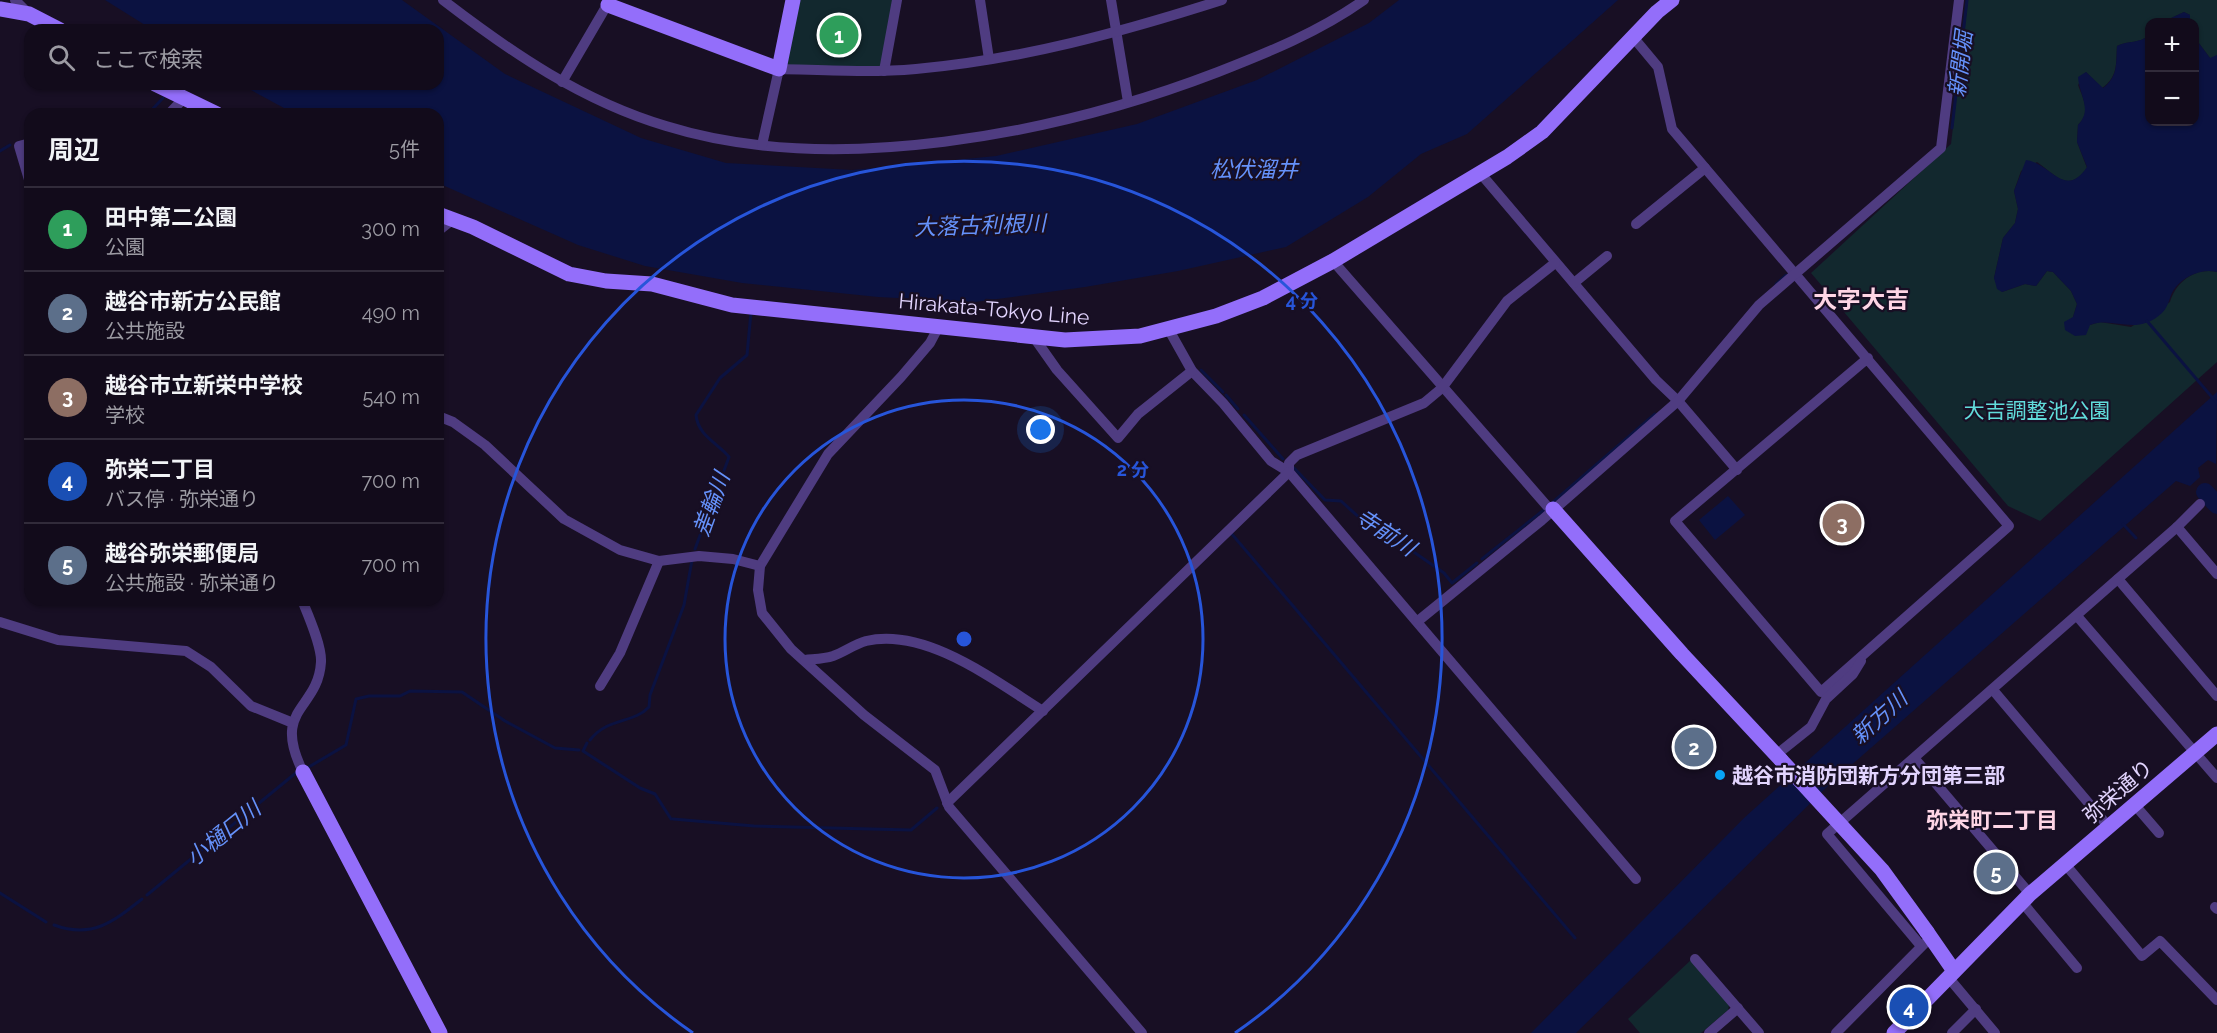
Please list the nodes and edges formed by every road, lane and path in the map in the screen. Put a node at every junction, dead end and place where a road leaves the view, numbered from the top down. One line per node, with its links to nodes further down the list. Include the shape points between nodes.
1 (15, 0): 13 (street)
2 (443, 0): 20 (street, via 497,41)
3 (793, 0): 18 (street)
4 (897, 0): 19 (street)
5 (980, 0): 17 (street)
6 (1111, 0): 15 (street)
7 (1222, 0): 15 (street)
8 (1364, 0): 23 (street, via 1300,38 1176,88)
9 (1672, 0): 16 (street, Hirakata-Tokyo Line)
10 (1959, 0): 36 (street, via 1941,148)
11 (606, 2): 18 (street); 20 (street)
12 (0, 9): 13 (street)
13 (29, 14): 14 (street)
14 (48, 24)
15 (1116, 30): 17 (street, via 1041,51); 23 (street)
16 (1633, 37): 29 (street, via 1658,67 1672,129); 30 (street, Hirakata-Tokyo Line, via 1542,132)
17 (989, 59): 19 (street)
18 (779, 69): 19 (street); 27 (street)
19 (884, 71)
20 (562, 82): 27 (street, via 666,126)
21 (167, 90): 22 (street)
22 (184, 99): 24 (street); 25 (street)
23 (1128, 102): 27 (street, via 1050,125 952,140 843,148)
24 (175, 108)
25 (204, 108)
26 (24, 145): 28 (street, via 19,147)
27 (762, 145)
28 (24, 163)
29 (1705, 168): 32 (street); 36 (street)
30 (1481, 174): 34 (street, Hirakata-Tokyo Line); 35 (street)
31 (445, 217): 38 (street, Hirakata-Tokyo Line, via 535,260 587,279 652,284 732,305 870,317)
32 (1636, 224)
33 (1607, 256): 37 (street)
34 (1334, 261): 39 (street, Hirakata-Tokyo Line, via 1242,308); 43 (street)
35 (1555, 263): 37 (street); 43 (street, via 1508,300)
36 (1795, 274): 41 (street); 44 (street, via 1759,304)
37 (1574, 284): 44 (street)
38 (938, 328): 40 (street, Hirakata-Tokyo Line); 52 (street, via 901,377 828,454)
39 (1169, 330): 40 (street, Hirakata-Tokyo Line, via 1103,339); 42 (street)
40 (1033, 336): 42 (street, via 1118,438 1138,414)
41 (1868, 358): 46 (street); 59 (street, via 2008,526)
42 (1192, 371): 47 (street, via 1271,461)
43 (1442, 388): 47 (street, via 1424,403 1297,455 1289,463); 49 (street, via 1546,506)
44 (1678, 401): 46 (street); 49 (street)
45 (444, 418): 51 (street, via 485,445 564,519 620,550)
46 (1737, 470): 59 (street, via 1676,521 1821,692)
47 (1290, 472): 58 (street); 64 (street)
48 (2199, 504): 50 (street)
49 (1553, 509): 58 (street); 68 (street)
50 (2177, 527): 53 (street); 54 (street)
51 (659, 561): 52 (street, via 699,556 733,559); 61 (street, via 620,653)
52 (760, 567): 60 (street, via 762,613)
53 (2217, 574)
54 (2118, 579): 56 (street); 63 (street)
55 (304, 606): 65 (street, via 322,661 315,685)
56 (2077, 616): 62 (street); 67 (street)
57 (0, 621): 65 (street, via 58,640 186,651 211,667 251,706)
58 (1418, 621): 77 (street)
59 (1865, 654): 68 (street, via 1853,674 1826,699 1811,727)
60 (805, 660): 64 (street, via 834,656 865,641 885,639 915,644 956,657); 72 (street, via 864,715 935,770)
61 (600, 686)
62 (1993, 690): 69 (street); 74 (street)
63 (2217, 696)
64 (1043, 711): 72 (street)
65 (293, 723): 70 (street, via 292,748)
66 (2217, 734): 67 (street, 弥栄通り)
67 (2195, 752): 71 (street); 73 (street, 弥栄通り)
68 (1779, 757): 79 (street, bridge, via 1882,870)
69 (1915, 759): 78 (street); 79 (street, via 1827,834)
70 (303, 772): 86 (street)
71 (2217, 778)
72 (947, 803): 87 (street)
73 (2134, 804): 74 (street, 弥栄通り); 75 (street)
74 (2108, 826): 76 (street, 弥栄通り)
75 (2159, 833)
76 (2065, 864): 78 (street, 弥栄通り); 83 (street, via 2142,956 2160,941)
77 (1635, 879)
78 (2026, 898): 81 (street); 82 (street, 弥栄通り)
79 (1926, 939): 82 (street); 90 (street)
80 (1695, 959): 84 (street)
81 (2077, 968)
82 (1951, 974): 85 (street); 91 (street, 弥栄通り)
83 (2217, 1000)
84 (1738, 1008): 88 (street); 89 (street)
85 (1976, 1009): 92 (street); 93 (street)
86 (440, 1033)
87 (1142, 1033)
88 (1709, 1033)
89 (1759, 1033)
90 (1836, 1033)
91 (1894, 1033)
92 (1952, 1033)
93 (1995, 1033)

